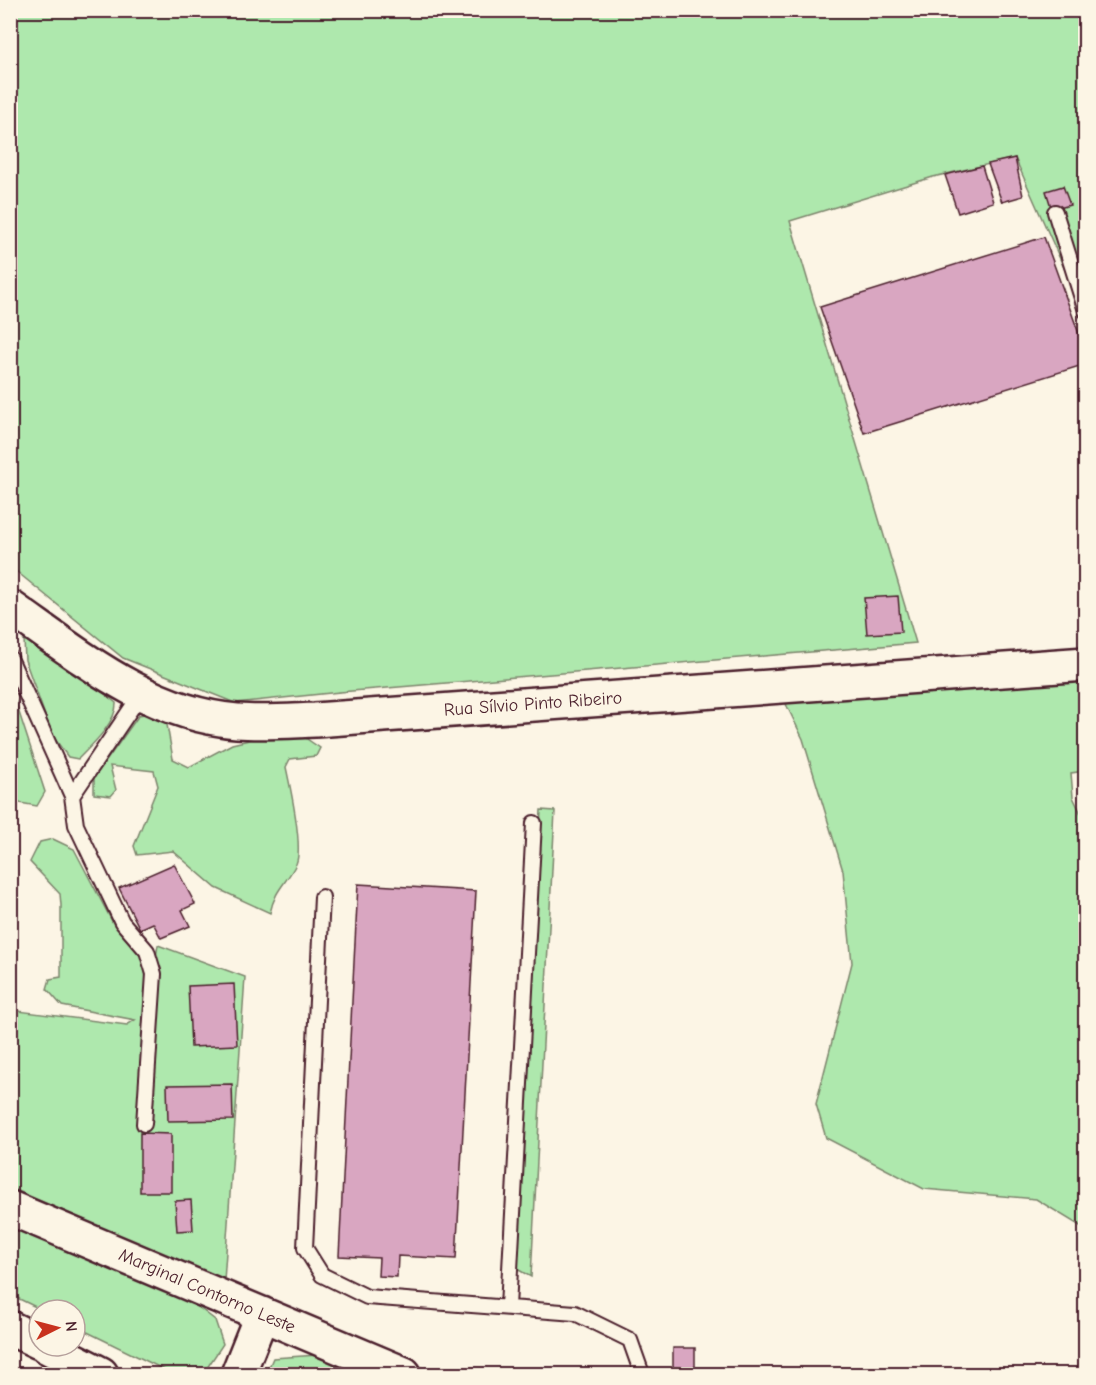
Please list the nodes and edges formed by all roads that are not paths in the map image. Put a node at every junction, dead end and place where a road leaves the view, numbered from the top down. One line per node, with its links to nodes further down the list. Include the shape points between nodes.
1 (1055, 212): 2 (lane)
2 (1086, 311)
3 (10, 607): 6 (main road, Rua Sílvio Pinto Ribeiro)
4 (10, 658): 7 (lane)
5 (1086, 664): 6 (main road, Rua Sílvio Pinto Ribeiro, via 273,722 206,716)
6 (141, 694): 7 (lane)
7 (72, 796): 10 (lane, via 76,825 122,922 147,951 154,974)
8 (534, 823): 12 (lane)
9 (322, 897): 12 (lane, via 305,1248 322,1275 367,1297)
10 (144, 1124)
11 (10, 1208): 13 (main road, Marginal Contorno Leste)
12 (508, 1307): 20 (lane, via 575,1313 621,1335 630,1340)
13 (262, 1314): 17 (main road); 19 (main road, Marginal Contorno Leste)
14 (10, 1328): 15 (main road)
15 (27, 1336)
16 (70, 1358): 18 (main road)
17 (239, 1372)
18 (101, 1374)
19 (404, 1374)
20 (642, 1374)

